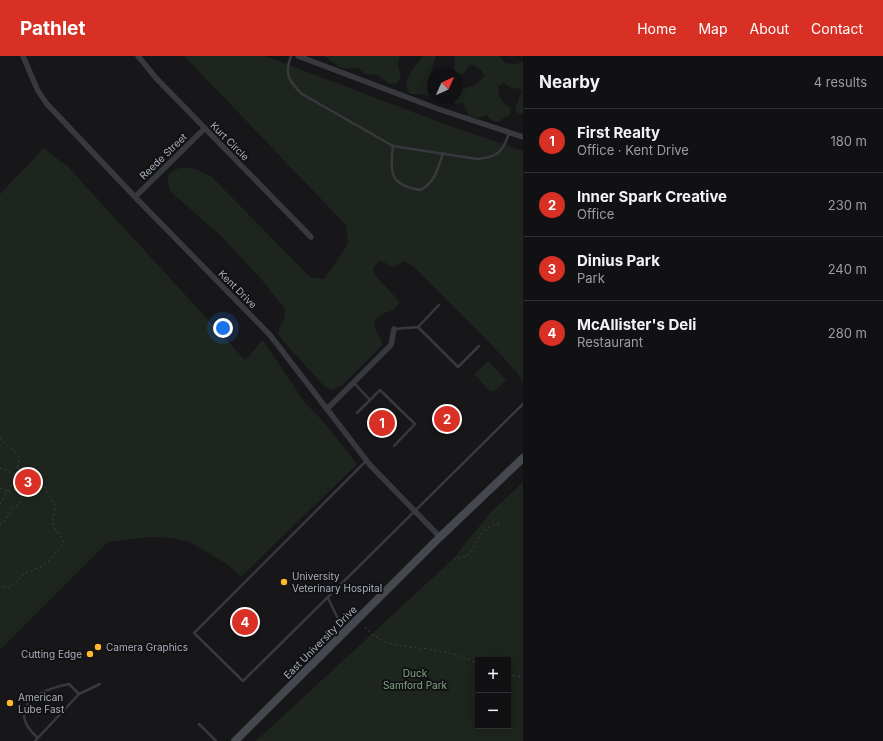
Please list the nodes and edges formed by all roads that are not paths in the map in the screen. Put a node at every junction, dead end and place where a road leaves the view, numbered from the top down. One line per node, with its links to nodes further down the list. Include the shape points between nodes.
1 (23, 56): 10 (street, Kent Drive, via 47,104)
2 (138, 56): 5 (street, Kurt Circle)
3 (291, 56): 8 (lane, via 288,75 302,94)
4 (298, 56): 6 (street, via 438,109)
5 (205, 128): 10 (street, Reede Street); 11 (street, Kurt Circle)
6 (509, 132): 7 (street); 9 (lane, via 504,148 489,158 477,159)
7 (523, 137)
8 (393, 146): 9 (lane); 9 (lane, via 390,168 394,177 400,185 420,190 428,187 435,177)
9 (443, 153)
10 (135, 197): 19 (street, Kent Drive, via 270,335)
11 (311, 237)
12 (439, 306): 13 (lane)
13 (418, 327): 14 (lane); 15 (lane, via 458,367)
14 (394, 329): 16 (street, via 391,346)
15 (479, 346)
16 (354, 384): 17 (lane); 19 (street)
17 (370, 400): 20 (lane); 21 (lane, via 380,390 414,424)
18 (523, 404): 24 (lane)
19 (327, 409): 23 (street, Kent Drive)
20 (357, 413)
21 (394, 446)
22 (523, 458): 25 (main road, East University Drive)
23 (366, 461): 24 (street, Kent Drive); 26 (lane, via 194,633 243,681)
24 (416, 512): 25 (street, Kent Drive); 26 (lane)
25 (440, 537): 27 (main road, East University Drive)
26 (328, 598): 27 (lane, via 340,623)
27 (347, 630): 34 (main road, East University Drive)
28 (100, 684): 29 (lane)
29 (79, 694): 31 (lane); 31 (lane, via 69,684 45,690 33,698 26,708 25,721 27,727)
30 (199, 724): 33 (lane)
31 (38, 738): 32 (lane)
32 (35, 741)
33 (216, 741)
34 (236, 741)

